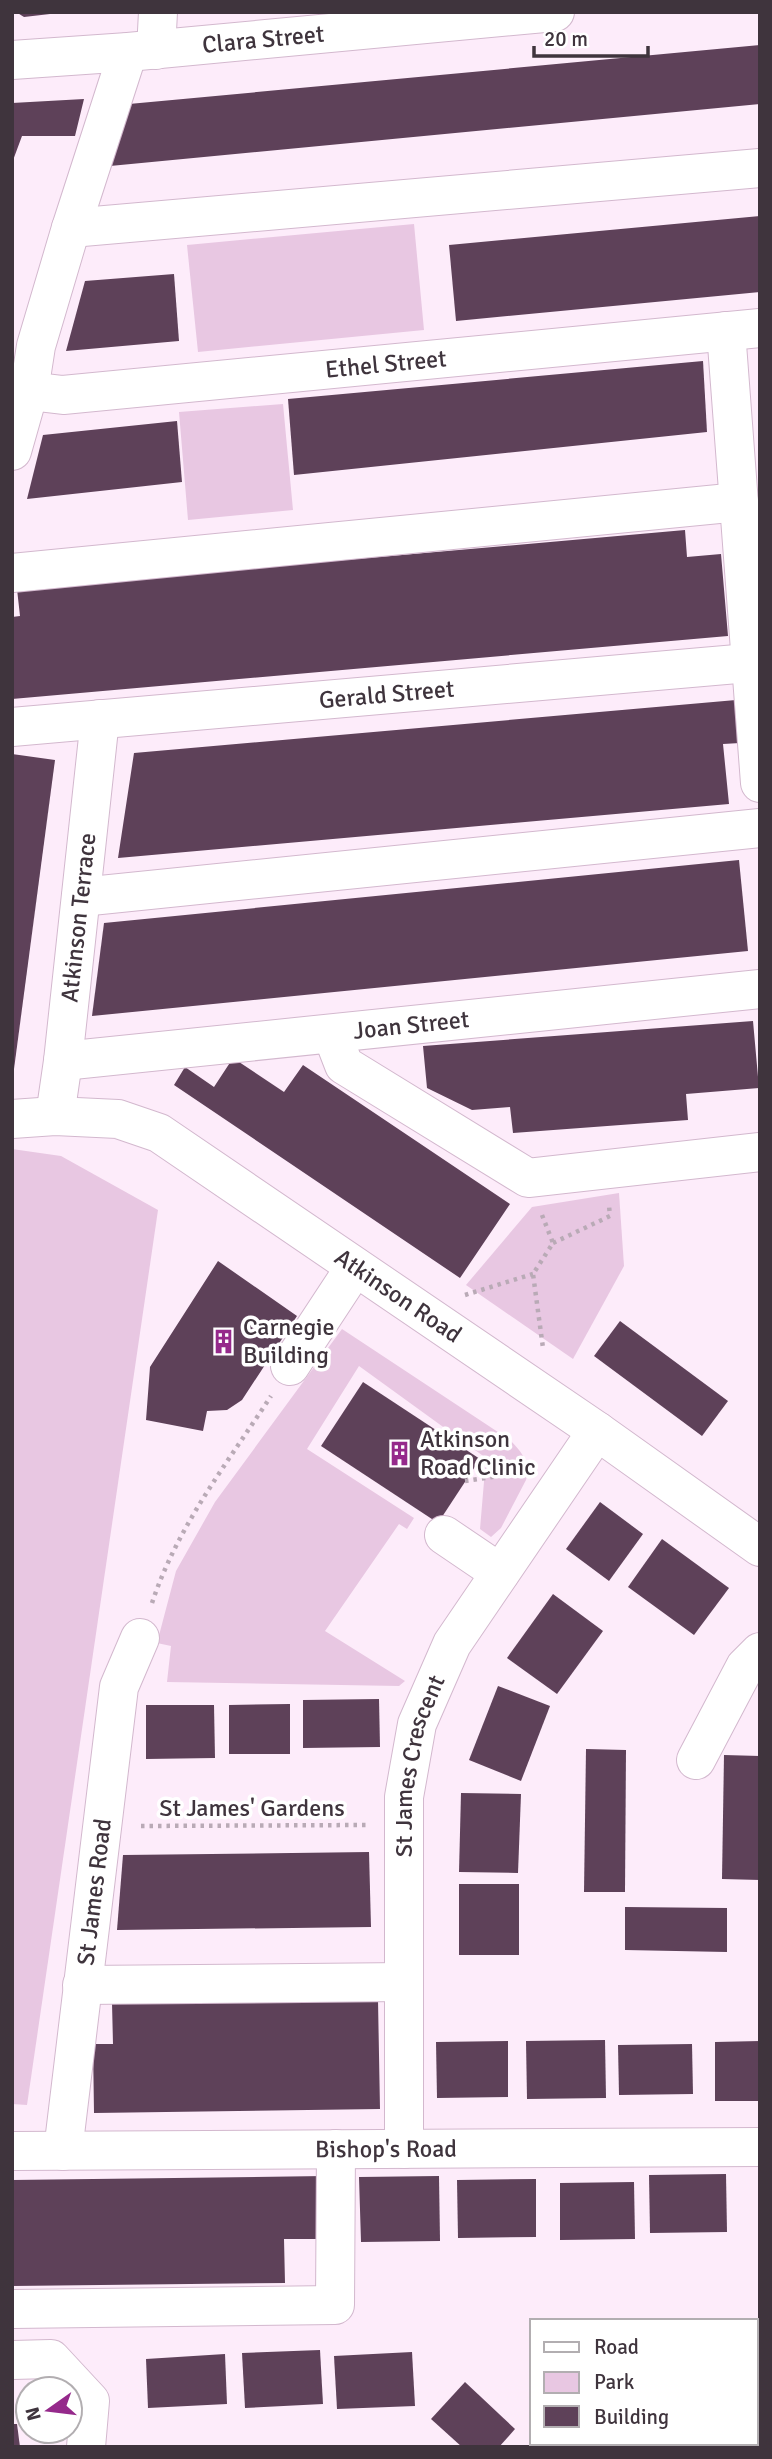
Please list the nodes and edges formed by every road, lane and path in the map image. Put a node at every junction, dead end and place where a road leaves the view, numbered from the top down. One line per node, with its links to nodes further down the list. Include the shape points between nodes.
1 (158, 12): 3 (street)
2 (555, 12): 3 (street, Clara Street)
3 (142, 51): 4 (street, Clara Street); 6 (street)
4 (12, 60)
5 (760, 168): 6 (street)
6 (71, 228): 8 (street)
7 (743, 329): 8 (street, Ethel Street, via 63,395); 10 (street)
8 (20, 389): 9 (street)
9 (12, 451)
10 (739, 502): 11 (street); 12 (street)
11 (12, 573)
12 (756, 663): 13 (street, Gerald Street); 15 (street)
13 (100, 719): 14 (street, Gerald Street); 17 (street, Atkinson Terrace)
14 (12, 727)
15 (760, 783)
16 (760, 828): 17 (street)
17 (80, 897): 20 (street, Atkinson Terrace)
18 (760, 989): 19 (street, Joan Street)
19 (332, 1034): 20 (street, Joan Street); 25 (street, via 344,1065)
20 (64, 1061): 21 (street, Atkinson Terrace)
21 (55, 1116): 22 (street, Atkinson Road); 27 (street, Atkinson Road, via 118,1119 159,1133)
22 (12, 1119)
23 (760, 1152): 24 (street)
24 (607, 1169): 25 (street); 26 (path, via 610,1216)
25 (528, 1178): 26 (path)
26 (553, 1243): 28 (path)
27 (355, 1267): 29 (street, Atkinson Road); 30 (street)
28 (533, 1274): 29 (path); 31 (path)
29 (417, 1309): 31 (street, Atkinson Road)
30 (290, 1366): 36 (path, via 185,1528 162,1573)
31 (550, 1399): 32 (street, Atkinson Road)
32 (597, 1431): 34 (street, Atkinson Road); 35 (street, St James Crescent)
33 (444, 1535): 35 (street)
34 (760, 1546)
35 (500, 1573): 39 (street, St James Crescent, via 452,1644 417,1724)
36 (140, 1638): 40 (street, St James Road, via 119,1686)
37 (760, 1652): 38 (street, via 745,1667)
38 (696, 1760)
39 (404, 1824): 40 (path, St James' Gardens); 41 (street, St James Crescent)
40 (102, 1827): 42 (street, St James Road)
41 (404, 1982): 42 (street); 44 (street, St James Crescent)
42 (82, 1985): 47 (street, St James Road)
43 (760, 2147): 44 (street, Bishop's Road)
44 (404, 2149): 45 (street, Bishop's Road)
45 (336, 2150): 47 (street, Bishop's Road); 48 (street, via 335,2305)
46 (12, 2151): 47 (street, Bishop's Road)
47 (63, 2151)
48 (12, 2309)
49 (12, 2360): 50 (street, via 51,2359 90,2401)
50 (86, 2447)

